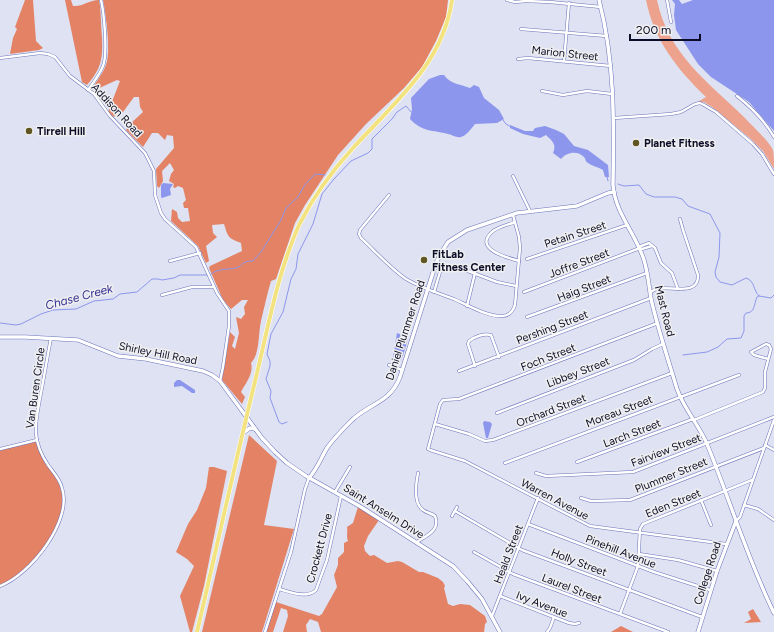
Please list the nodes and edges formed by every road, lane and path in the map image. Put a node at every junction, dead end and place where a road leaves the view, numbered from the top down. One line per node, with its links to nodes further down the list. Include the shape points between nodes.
1 (101, 0): 17 (street, via 105,60)
2 (452, 0): 66 (main road, via 443,35 427,66 334,170 300,224 278,284)
3 (507, 0): 4 (street)
4 (526, 0): 7 (street)
5 (599, 0): 8 (street, Mast Road)
6 (667, 0): 9 (street)
7 (569, 4): 8 (street); 11 (street)
8 (600, 7): 12 (street, Mast Road)
9 (671, 22)
10 (521, 28): 11 (street)
11 (566, 32): 12 (street); 15 (street)
12 (607, 36): 16 (street, Mast Road)
13 (0, 58): 17 (street, Addison Road, via 48,54 55,57 70,76)
14 (518, 59): 15 (street, Marion Street, via 523,57)
15 (564, 61): 16 (street, Marion Street)
16 (611, 66): 19 (street, Mast Road)
17 (88, 90): 34 (street, Addison Road, via 145,153 154,171 155,195 161,213)
18 (542, 91): 19 (street, via 563,95 587,91)
19 (613, 94): 21 (street, Mast Road)
20 (737, 96): 22 (street, via 752,109)
21 (614, 118): 23 (street, via 671,114 698,104 704,105 716,112 752,144 762,154); 25 (street, Mast Road)
22 (774, 137)
23 (774, 174)
24 (513, 176): 27 (street)
25 (614, 192): 27 (street, Daniel Plummer Road, via 577,206); 31 (street, Mast Road)
26 (389, 195): 42 (street, via 360,230 359,236 406,279)
27 (530, 211): 28 (street, Daniel Plummer Road)
28 (513, 214): 30 (street); 42 (street, Daniel Plummer Road, via 467,230 448,242 438,258)
29 (680, 219): 43 (street, via 698,277 693,286)
30 (515, 222): 37 (street, via 520,243); 37 (street, via 493,231 487,242 492,251)
31 (627, 224): 33 (street, Mast Road); 35 (street, Petain Street)
32 (653, 246): 33 (street); 33 (street, via 649,243); 43 (street, via 661,263 672,273)
33 (640, 248): 39 (street, Mast Road); 45 (street, Joffre Street)
34 (200, 253): 36 (street); 40 (street, Addison Road)
35 (527, 259)
36 (170, 261)
37 (519, 261): 41 (street)
38 (475, 273): 41 (street, via 496,282); 44 (street, via 445,267 440,272); 49 (street)
39 (647, 273): 46 (street, Mast Road); 50 (street, Haig Street)
40 (214, 286): 47 (street, via 192,287); 63 (street, Addison Road, via 230,316)
41 (516, 286): 49 (street, via 514,308 507,315 496,316)
42 (428, 289): 44 (street); 59 (street, Daniel Plummer Road)
43 (678, 289): 46 (street, via 655,289)
44 (434, 292): 49 (street)
45 (524, 292)
46 (650, 292): 48 (street, Mast Road)
47 (162, 294)
48 (651, 298): 51 (street, Mast Road); 55 (street, Pershing Street)
49 (468, 306)
50 (527, 317)
51 (658, 323): 54 (street, Mast Road); 70 (street, Foch Street, via 459,399 443,400)
52 (0, 337): 53 (street, Shirley Hill Road)
53 (51, 338): 63 (street, Shirley Hill Road, via 78,340 118,356 199,370); 73 (street, Van Buren Circle, via 37,414)
54 (664, 344): 61 (street, Mast Road); 65 (street, Libbey Street, via 634,360)
55 (499, 356): 58 (street, Pershing Street); 58 (street, via 489,334 472,339 468,344)
56 (768, 359): 56 (street, Larch Street, via 771,348 768,344 752,352 753,355); 68 (street, Larch Street, via 763,392)
57 (389, 365): 59 (street)
58 (475, 366): 60 (street, Pershing Street)
59 (403, 370): 84 (street, Daniel Plummer Road, via 393,391 359,414 342,430 328,447)
60 (459, 371)
61 (672, 373): 64 (street, Mast Road); 70 (street, Orchard Street, via 493,440 485,441)
62 (739, 375): 64 (street, Moreau Street)
63 (220, 381): 66 (street, Shirley Hill Road)
64 (680, 397): 68 (street, Mast Road); 79 (street, Moreau Street)
65 (497, 413)
66 (246, 417): 71 (street, Saint Anselm Drive); 72 (main road)
67 (774, 417): 74 (street, Fairview Street)
68 (693, 420): 74 (street, Mast Road); 78 (street, Larch Street)
69 (774, 422): 75 (street)
70 (435, 424): 89 (street, Warren Avenue, via 428,447 430,450 465,460)
71 (255, 430): 72 (street, via 250,428); 84 (street, Saint Anselm Drive, via 277,455)
72 (242, 433): 120 (main road)
73 (37, 440): 76 (street, Van Buren Circle); 109 (street, Van Buren Circle, via 45,460 61,482 63,509 41,554 13,579)
74 (706, 443): 80 (street, Mast Road); 83 (street, Fairview Street, via 630,472 546,476)
75 (765, 447): 77 (street); 80 (street, Plummer Street); 85 (street)
76 (0, 449)
77 (774, 450)
78 (577, 462)
79 (505, 463)
80 (716, 466): 86 (street, Mast Road); 90 (street, Plummer Street, via 630,500 591,501)
81 (350, 467): 87 (street)
82 (418, 473): 101 (street, via 418,503 423,510 435,516 436,520 431,534)
83 (536, 473)
84 (310, 478): 87 (street, Saint Anselm Drive); 110 (street, Daniel Plummer Road)
85 (752, 480): 86 (street, Eden Street); 92 (street)
86 (725, 490): 91 (street, Eden Street); 97 (street, Mast Road)
87 (335, 492): 88 (street, Saint Anselm Drive)
88 (342, 495): 101 (street, Saint Anselm Drive); 110 (street, Crockett Drive, via 327,560 317,588 307,594)
89 (538, 498): 98 (street, Heald Street); 100 (street, Warren Avenue, via 590,526)
90 (581, 498)
91 (701, 500): 99 (street); 100 (street, Eden Street, via 645,522)
92 (744, 505): 96 (street, via 758,509); 97 (street)
93 (457, 507): 94 (street)
94 (455, 511): 95 (street); 103 (street, Holly Street)
95 (452, 516)
96 (774, 520)
97 (736, 521): 102 (street, College Road); 114 (street, Mast Road)
98 (528, 524): 103 (street, Heald Street); 106 (street, Pinehill Avenue)
99 (711, 525)
100 (640, 533): 102 (street, Warren Avenue); 105 (street, Eden Street)
101 (417, 542): 116 (street, Saint Anselm Drive, via 458,570 479,594)
102 (726, 544): 107 (street, College Road)
103 (518, 548): 108 (street, Heald Street); 111 (street, Holly Street)
104 (474, 552): 108 (street, Laurel Street)
105 (639, 554): 106 (street, Eden Street); 107 (street, via 678,560)
106 (638, 566): 111 (street, Eden Street); 112 (street, Pinehill Avenue)
107 (716, 571): 112 (street, College Road)
108 (509, 572): 113 (street, Heald Street); 115 (street, Laurel Street)
109 (0, 586)
110 (279, 588): 121 (street, Daniel Plummer Road)
111 (630, 590): 115 (street, Eden Street); 118 (street, Holly Street)
112 (710, 590): 118 (street, College Road)
113 (500, 596): 116 (street, Heald Street); 117 (street, Ivy Avenue)
114 (774, 613)
115 (620, 614): 124 (street, Laurel Street)
116 (492, 616): 122 (street, Saint Anselm Drive)
117 (554, 617): 119 (street, Ivy Avenue, via 572,624); 123 (street)
118 (702, 617): 125 (street, College Road)
119 (579, 623)
120 (197, 632)
121 (265, 632)
122 (500, 632)
123 (547, 632)
124 (668, 632)
125 (698, 632)

